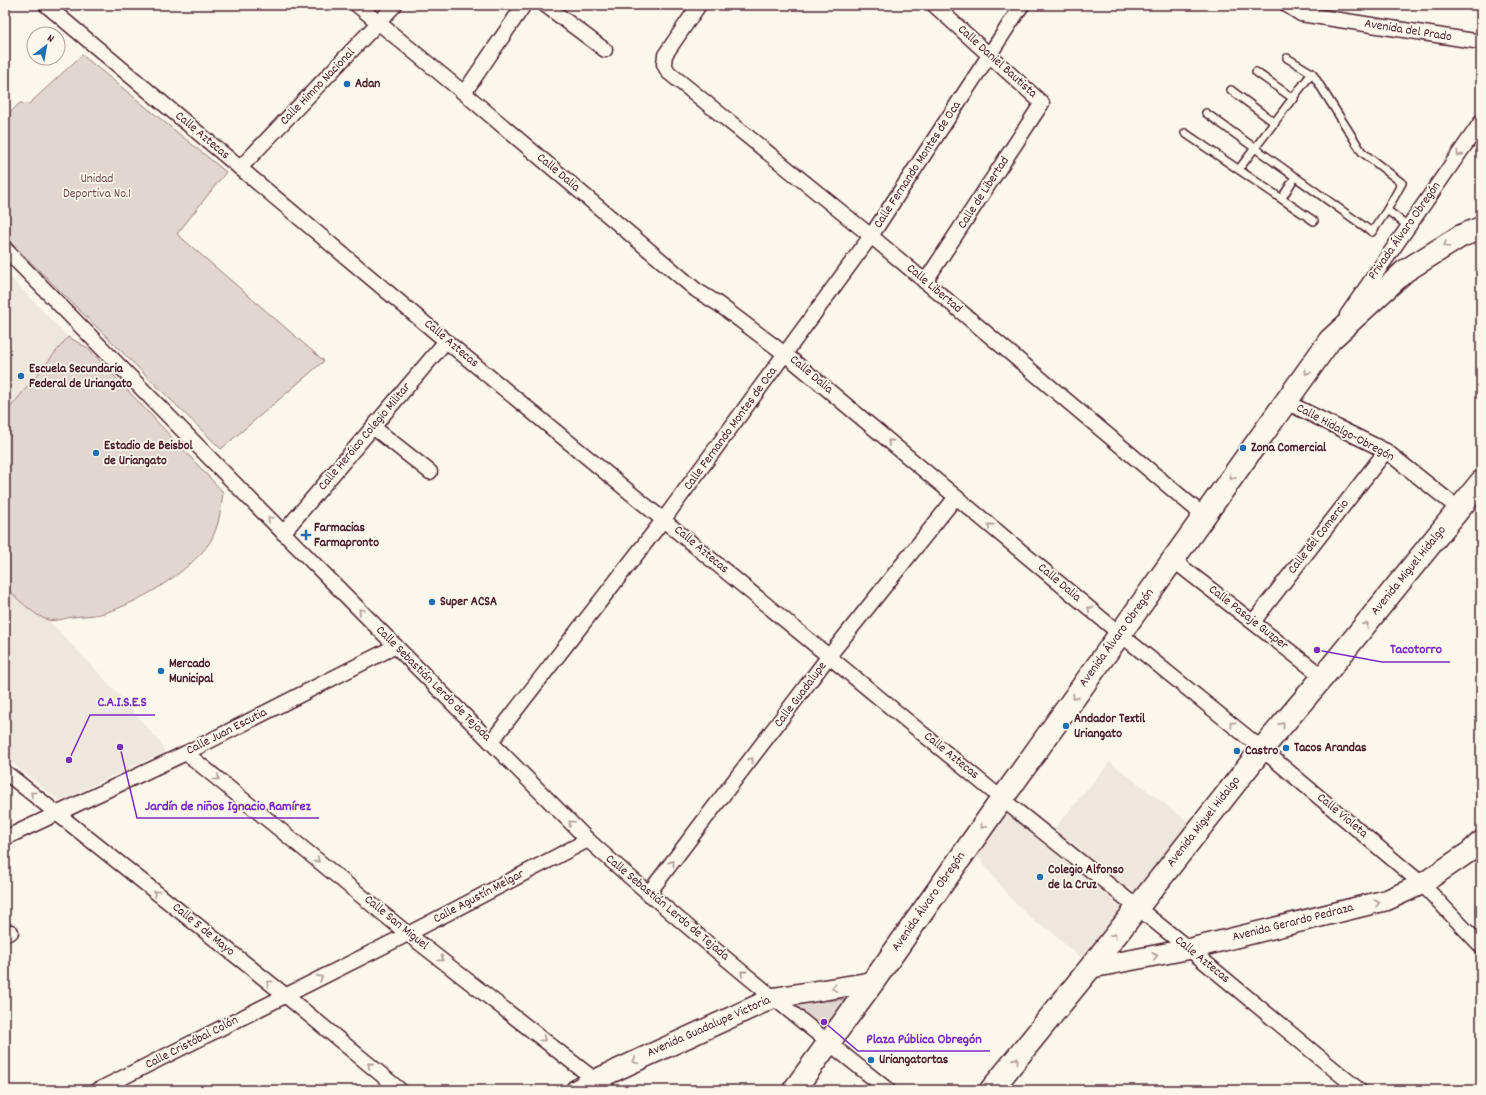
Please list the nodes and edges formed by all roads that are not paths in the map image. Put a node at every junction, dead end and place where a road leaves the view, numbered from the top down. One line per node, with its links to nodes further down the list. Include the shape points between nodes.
1 (46, 5): 26 (street, Calle Aztecas)
2 (357, 5): 10 (street, Calle Dalia)
3 (395, 5): 10 (street, Calle Himno Nacional)
4 (524, 5): 18 (street)
5 (544, 5): 12 (street)
6 (699, 5): 34 (street, Calle Libertad, via 665,55 664,64 668,72)
7 (934, 5): 13 (street, Calle Daniel Bautista)
8 (1022, 5): 13 (street, Calle Fernando Montes de Oca)
9 (1289, 6): 11 (street, Avenida del Prado, via 1301,14)
10 (380, 23): 18 (street, Calle Dalia); 26 (street, Calle Himno Nacional)
11 (1481, 42)
12 (605, 50)
13 (990, 55): 20 (street, Calle Daniel Bautista); 34 (street, Calle Fernando Montes de Oca)
14 (1287, 58): 16 (lane)
15 (1256, 72): 19 (lane)
16 (1312, 74): 19 (lane); 30 (lane, via 1362,152 1402,183)
17 (1231, 90): 23 (lane)
18 (464, 93): 39 (street, Calle Dalia, via 696,290 718,303)
19 (1294, 99): 23 (lane)
20 (1042, 103): 36 (street, Calle de Libertad)
21 (1206, 112): 25 (lane)
22 (1481, 122): 32 (street, Privada Álvaro Obregón, one-way to 32)
23 (1275, 123): 25 (lane)
24 (1185, 133): 27 (lane)
25 (1256, 148): 27 (lane); 28 (lane)
26 (240, 168): 38 (street, Calle Aztecas)
27 (1239, 169): 29 (lane)
28 (1296, 177): 29 (lane); 30 (lane, via 1372,232)
29 (1282, 198): 31 (lane)
30 (1387, 210): 32 (lane)
31 (1314, 221)
32 (1408, 226): 37 (street, Privada Álvaro Obregón)
33 (1481, 228): 37 (main road, Avenida Álvaro Obregón, one-way to 37, via 1461,236 1405,271)
34 (871, 236): 36 (street, Calle Libertad); 39 (street, Calle Fernando Montes de Oca)
35 (5, 249): 49 (street, Calle Sebastián Lerdo de Tejada, one-way to 35)
36 (926, 282): 47 (street, Calle Libertad)
37 (1330, 340): 40 (main road, Avenida Álvaro Obregón, one-way to 40)
38 (446, 341): 41 (street, Calle Heróico Colegio Militar); 48 (street, Calle Aztecas)
39 (786, 354): 45 (street, Calle Dalia, one-way to 39); 48 (street, Calle Fernando Montes de Oca)
40 (1286, 402): 42 (street, Calle Hidalgo-Obregón); 47 (main road, Avenida Álvaro Obregón, one-way to 47)
41 (374, 427): 43 (street); 49 (street, Calle Heróico Colegio Militar)
42 (1386, 452): 46 (street, Calle Hidalgo-Obregón); 51 (street, Calle del Comercio)
43 (430, 472)
44 (1481, 482): 46 (main road, Avenida Miguel Hidalgo)
45 (956, 497): 52 (street, Calle Dalia, one-way to 45); 54 (street, Calle Guadalupe)
46 (1459, 509): 55 (main road, Avenida Miguel Hidalgo, one-way to 46)
47 (1204, 516): 50 (main road, Avenida Álvaro Obregón)
48 (664, 519): 54 (street, Calle Aztecas); 56 (street, Calle Fernando Montes de Oca)
49 (284, 533): 53 (street, Calle Sebastián Lerdo de Tejada, one-way to 49)
50 (1173, 560): 51 (street, Calle Pasaje Guzper); 52 (main road, Avenida Álvaro Obregón)
51 (1253, 622): 55 (street, Calle Pasaje Guzper)
52 (1120, 634): 57 (street, Calle Dalia, one-way to 52); 60 (main road, Avenida Álvaro Obregón, one-way to 60)
53 (396, 646): 56 (street, Calle Sebastián Lerdo de Tejada); 58 (street, Calle Juan Escutia)
54 (830, 656): 60 (street, Calle Aztecas); 66 (street, Calle Guadalupe, one-way to 54)
55 (1323, 677): 57 (main road, Avenida Miguel Hidalgo, one-way to 55)
56 (491, 742): 63 (street, Calle Sebastián Lerdo de Tejada, one-way to 56)
57 (1262, 749): 65 (street, Calle Violeta); 67 (main road, Avenida Miguel Hidalgo)
58 (186, 753): 61 (street, Calle Juan Escutia); 68 (street, Calle San Miguel, one-way to 68)
59 (5, 772): 61 (street, Calle 5 de Mayo, one-way to 59)
60 (1002, 799): 67 (street, Calle Aztecas); 72 (main road, Avenida Álvaro Obregón, one-way to 72)
61 (57, 814): 62 (street, Calle Juan Escutia); 73 (street, Calle 5 de Mayo, one-way to 61)
62 (5, 838)
63 (588, 840): 66 (street, Calle Sebastián Lerdo de Tejada); 68 (street, Calle Agustín Melgar)
64 (1481, 841): 65 (street, Avenida Gerardo Pedraza)
65 (1422, 884): 69 (street, Calle Violeta); 70 (street, Avenida Gerardo Pedraza, one-way to 65, via 1388,900)
66 (648, 894): 74 (street, Calle Sebastián Lerdo de Tejada, one-way to 66)
67 (1137, 907): 70 (street, Calle Aztecas); 71 (main road, Avenida Miguel Hidalgo, one-way to 67)
68 (408, 934): 73 (street, Calle Agustín Melgar, one-way to 68); 76 (street, Calle San Miguel, one-way to 76)
69 (1481, 946)
70 (1189, 949): 71 (street, Avenida Gerardo Pedraza, one-way to 70); 83 (street, Calle Aztecas)
71 (1090, 968): 82 (main road, Avenida Miguel Hidalgo, one-way to 71)
72 (873, 982): 74 (street, Avenida Guadalupe Victoria, one-way to 74); 75 (main road, Avenida Álvaro Obregón)
73 (285, 995): 77 (street, Calle Cristóbal Colón); 78 (street, Calle 5 de Mayo, one-way to 73)
74 (773, 998): 75 (street, Calle Sebastián Lerdo de Tejada); 76 (street, Avenida Guadalupe Victoria, one-way to 76)
75 (828, 1042): 80 (main road, Avenida Álvaro Obregón); 81 (street, Calle Sebastián Lerdo de Tejada)
76 (602, 1085): 79 (street, Avenida Guadalupe Victoria)
77 (98, 1090)
78 (400, 1090)
79 (576, 1090)
80 (794, 1090)
81 (888, 1090)
82 (991, 1090)
83 (1359, 1090)

